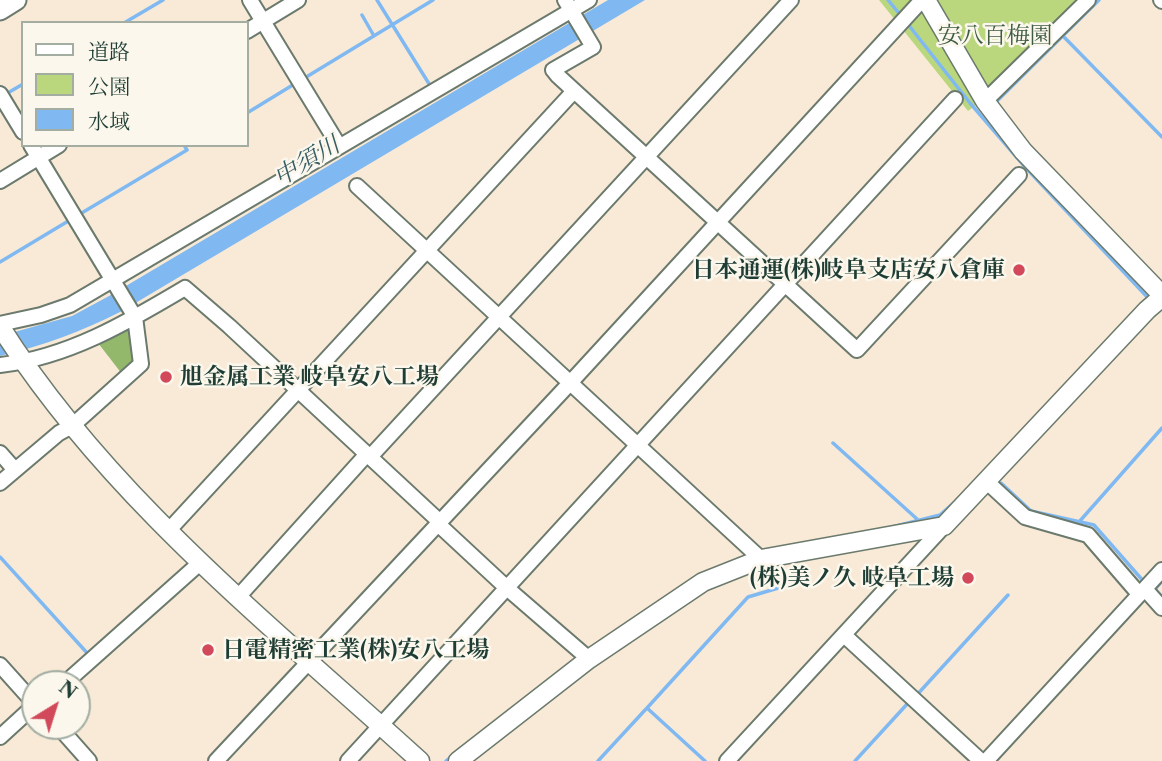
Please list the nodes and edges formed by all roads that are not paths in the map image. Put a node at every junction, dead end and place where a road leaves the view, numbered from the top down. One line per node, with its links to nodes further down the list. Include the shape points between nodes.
1 (16, 0): 9 (main road)
2 (250, 0): 10 (street)
3 (298, 0): 10 (street)
4 (589, 0): 8 (street)
5 (791, 0): 20 (street)
6 (924, 0): 15 (street); 24 (street)
7 (1088, 0): 15 (street)
8 (570, 9): 12 (street, via 593,47 553,71); 17 (street)
9 (0, 10)
10 (263, 21): 11 (street); 17 (street)
11 (248, 30)
12 (574, 91): 20 (street); 25 (street)
13 (0, 94): 16 (street)
14 (955, 99): 27 (street)
15 (985, 101): 28 (street, via 1023,151)
16 (21, 129)
17 (340, 146): 26 (street)
18 (53, 147): 19 (street)
19 (35, 152): 22 (street); 26 (street)
20 (647, 158): 24 (street); 30 (street)
21 (1019, 175): 27 (street, via 857,350)
22 (0, 181)
23 (357, 186): 25 (street)
24 (717, 221): 27 (street); 34 (street)
25 (428, 251): 30 (street); 35 (street)
26 (115, 283): 29 (street); 31 (street, via 70,305)
27 (785, 284): 37 (street)
28 (1158, 300): 41 (street)
29 (134, 315): 32 (street, via 69,349); 35 (street, via 185,288); 36 (street, via 141,364)
30 (499, 317): 34 (street); 39 (street)
31 (0, 326): 32 (street)
32 (21, 360): 33 (street); 36 (street)
33 (0, 365)
34 (570, 383): 37 (street); 43 (street)
35 (298, 391): 39 (street); 45 (street)
36 (72, 426): 40 (street); 45 (street)
37 (639, 446): 46 (street); 49 (street)
38 (0, 453): 40 (street)
39 (369, 456): 43 (street); 51 (street)
40 (15, 470): 42 (street)
41 (986, 481): 44 (street); 50 (street, via 1025,517 1088,535)
42 (0, 483)
43 (439, 523): 49 (street); 55 (street)
44 (944, 526): 46 (street); 53 (street)
45 (169, 530): 47 (street)
46 (761, 559): 54 (street, via 703,582)
47 (201, 562): 51 (street); 57 (street)
48 (1162, 570): 50 (street)
49 (508, 589): 54 (street); 60 (street)
50 (1142, 591): 52 (street); 69 (street)
51 (239, 596): 55 (street)
52 (1162, 608)
53 (844, 635): 68 (street); 69 (street)
54 (589, 659): 67 (street)
55 (310, 660): 60 (street); 64 (street)
56 (0, 665): 58 (street)
57 (80, 670)
58 (21, 688)
59 (21, 717): 61 (street)
60 (381, 725): 65 (street); 66 (street)
61 (0, 737)
62 (70, 740): 63 (street)
63 (89, 761)
64 (216, 761)
65 (348, 761)
66 (421, 761)
67 (458, 761)
68 (727, 761)
69 (984, 761)

